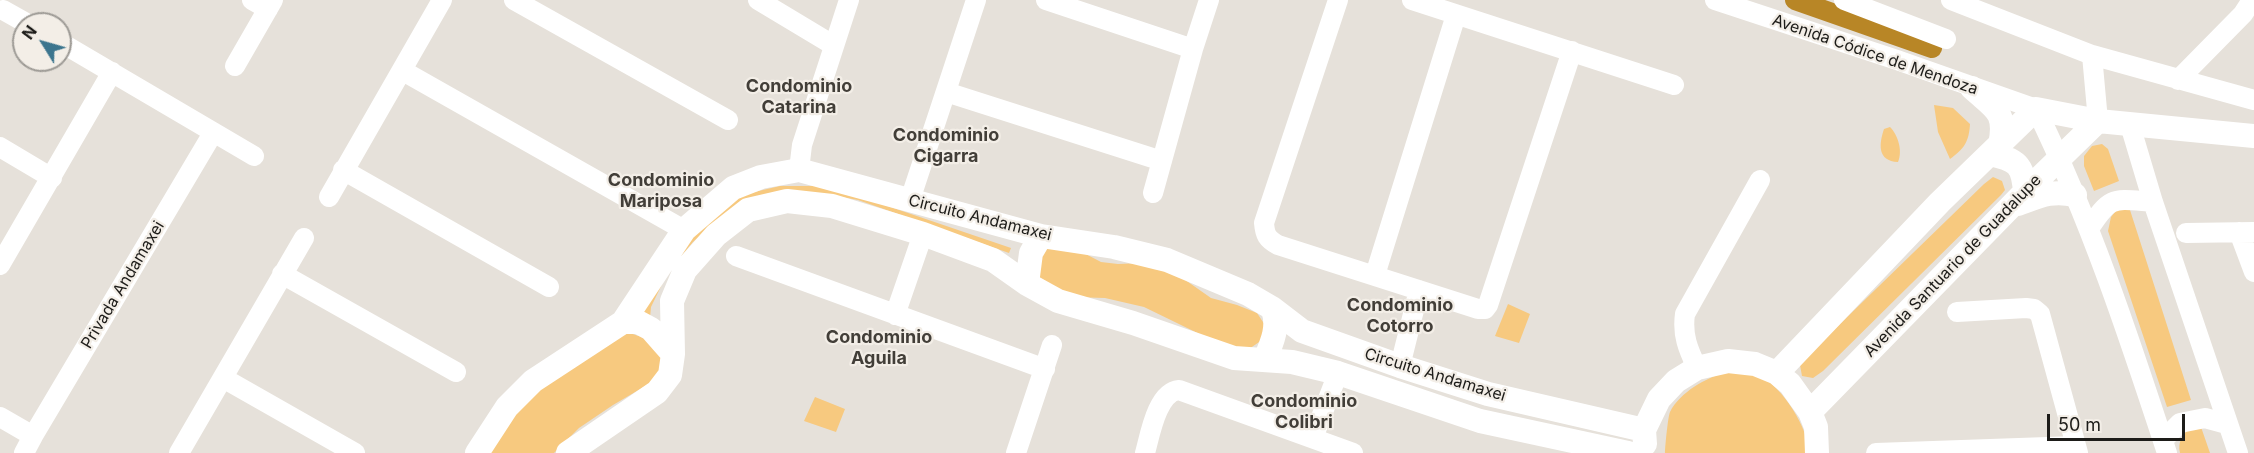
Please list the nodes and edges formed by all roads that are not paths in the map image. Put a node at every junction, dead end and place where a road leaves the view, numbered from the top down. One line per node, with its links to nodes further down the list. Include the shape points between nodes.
1 (442, 0): 25 (street)
2 (514, 0): 33 (street)
3 (758, 0): 19 (street)
4 (849, 0): 19 (street)
5 (976, 0): 30 (street)
6 (1046, 0): 21 (street)
7 (1209, 0): 21 (street)
8 (1338, 0): 64 (street, via 1264,223 1265,235 1278,245)
9 (1412, 0): 17 (street)
10 (1715, 0): 29 (street, Avenida Códice de Mendoza)
11 (1844, 0): 18 (street)
12 (1951, 0): 23 (street)
13 (2252, 0): 27 (street)
14 (264, 3): 24 (street)
15 (3, 10): 16 (street)
16 (12, 15)
17 (1456, 15): 22 (street); 64 (street)
18 (1946, 39)
19 (833, 45): 44 (street, via 802,145)
20 (72, 49): 26 (street)
21 (1193, 49): 42 (street)
22 (1572, 51): 28 (street); 67 (street, via 1488,305 1478,309)
23 (2092, 55): 27 (street); 34 (street)
24 (235, 66)
25 (403, 70): 43 (street); 54 (street)
26 (112, 72): 36 (street); 45 (street)
27 (2178, 80): 31 (street)
28 (1674, 85)
29 (1972, 88): 32 (street, Avenida Códice de Mendoza); 39 (street, via 2002,118 2003,130)
30 (946, 92): 42 (street); 51 (street)
31 (2254, 100)
32 (2036, 110): 34 (street, Avenida Códice de Mendoza); 39 (street); 41 (street)
33 (728, 120)
34 (2098, 121): 35 (street, Avenida Códice de Mendoza); 41 (street, Avenida Santuario de Guadalupe)
35 (2130, 125): 37 (street, Avenida Códice de Mendoza); 52 (street)
36 (213, 133): 40 (street); 87 (street, Privada Andamaxei)
37 (2254, 136)
38 (0, 147): 45 (street)
39 (1995, 149): 50 (street, via 2018,164 2024,175); 80 (street)
40 (254, 156)
41 (2060, 158): 48 (street); 50 (street, Avenida Santuario de Guadalupe)
42 (1162, 161): 47 (street)
43 (343, 170): 49 (street); 66 (street)
44 (799, 170): 51 (street, Circuito Andamaxei); 54 (street, Circuito Andamaxei, via 761,177 733,188)
45 (52, 178): 61 (street)
46 (1760, 180): 76 (street, via 1685,314 1685,342)
47 (1153, 193)
48 (2075, 195): 50 (street, via 2050,192); 53 (street)
49 (329, 197)
50 (2017, 199): 82 (street, Avenida Santuario de Guadalupe)
51 (910, 200): 58 (street, Circuito Andamaxei)
52 (2153, 202): 53 (street, via 2113,201 2104,206); 84 (street)
53 (2089, 229): 88 (street)
54 (684, 230): 71 (street, Circuito Andamaxei)
55 (2247, 232): 56 (street); 62 (street)
56 (2186, 233)
57 (923, 234): 65 (street, Circuito Andamaxei, via 993,260); 70 (street); 73 (street, Circuito Andamaxei, via 832,206 787,201 748,210 716,235 685,270 672,301)
58 (1041, 236): 65 (street, via 1031,253); 68 (street, Circuito Andamaxei, via 1167,260)
59 (304, 238): 63 (street)
60 (736, 256): 70 (street)
61 (0, 265)
62 (2254, 272)
63 (282, 274): 78 (street); 81 (street)
64 (1375, 275): 67 (street)
65 (1027, 284): 74 (street, Circuito Andamaxei, via 1058,301 1234,358)
66 (549, 287)
67 (1419, 290): 75 (street)
68 (1272, 308): 74 (street, via 1275,336); 75 (street, Circuito Andamaxei, via 1302,331)
69 (1957, 312): 89 (street, via 2026,308 2040,314)
70 (895, 315): 77 (street)
71 (623, 322): 73 (street, via 639,322); 92 (street, Circuito Andamaxei, via 533,381 507,407)
72 (1052, 345): 77 (street)
73 (673, 354): 93 (street, Circuito Andamaxei, via 670,375 657,392)
74 (1265, 359): 79 (street, Circuito Andamaxei)
75 (1400, 366): 86 (street, Circuito Andamaxei)
76 (1697, 368): 80 (street, via 1728,361 1755,364); 86 (street, via 1676,381 1659,399)
77 (1045, 369): 94 (street)
78 (456, 372)
79 (1338, 373): 85 (street); 97 (street, Circuito Andamaxei, via 1480,421)
80 (1777, 373): 82 (street)
81 (223, 378): 90 (street); 91 (street)
82 (1810, 412): 98 (street, via 1816,427)
83 (0, 417): 87 (street, Privada Andamaxei)
84 (2227, 424): 88 (street, via 2205,418 2180,423); 100 (street)
85 (1313, 438): 95 (street, via 1179,390 1168,393 1161,402); 96 (street)
86 (1644, 441)
87 (29, 445)
88 (2165, 447)
89 (2077, 450): 99 (street)
90 (179, 453)
91 (355, 453)
92 (477, 453)
93 (568, 453)
94 (1016, 453)
95 (1145, 453)
96 (1353, 453)
97 (1628, 453)
98 (1817, 453)
99 (1876, 453)
100 (2238, 453)

